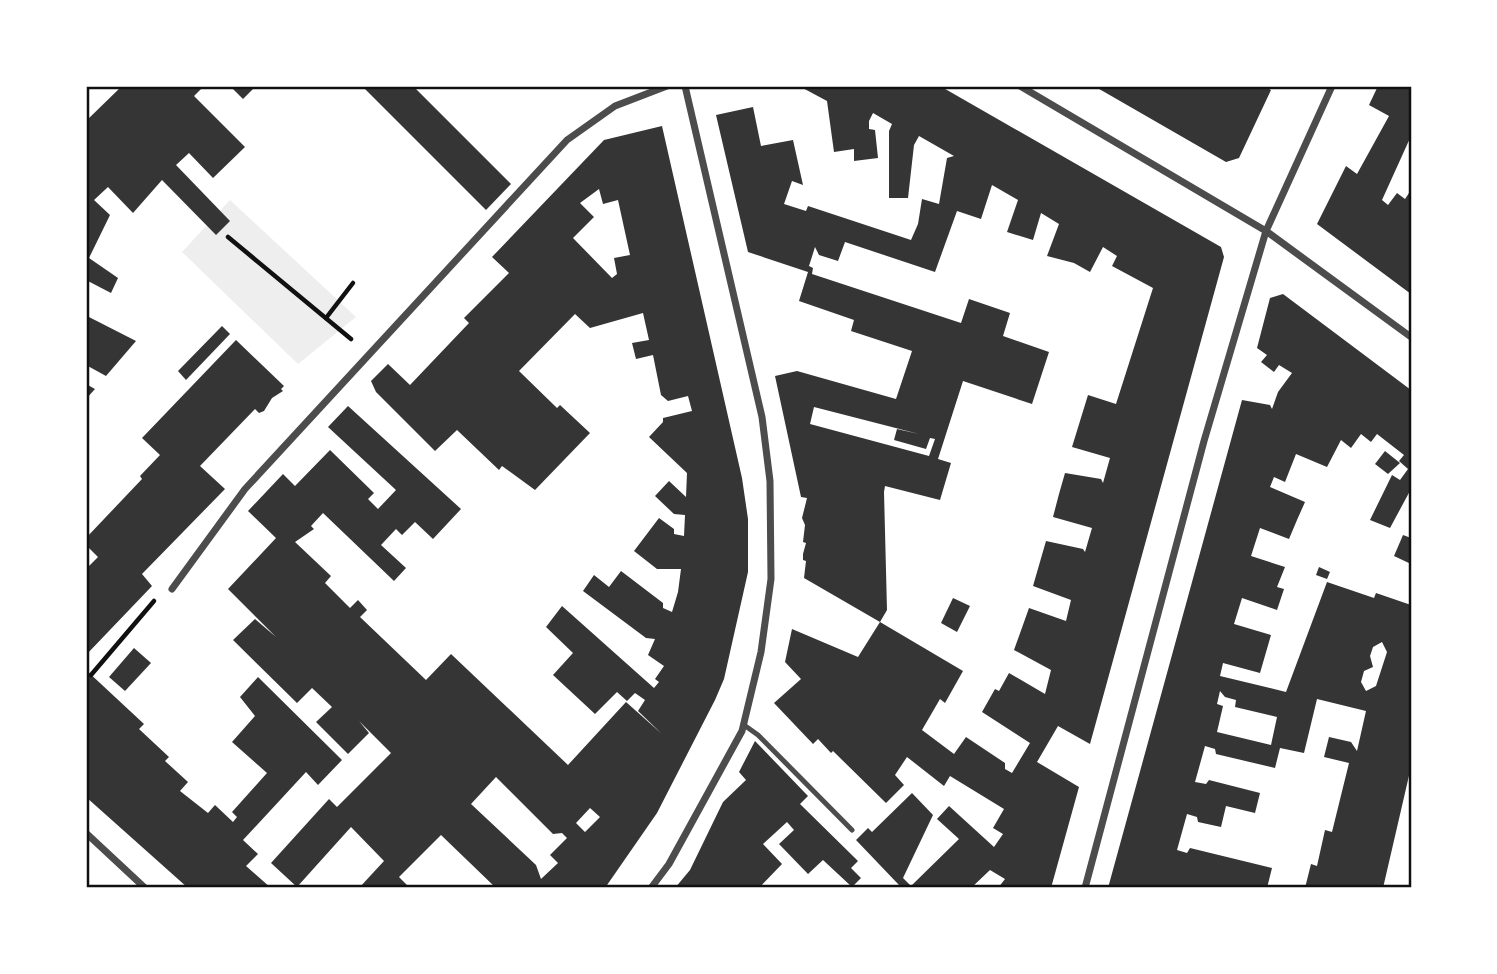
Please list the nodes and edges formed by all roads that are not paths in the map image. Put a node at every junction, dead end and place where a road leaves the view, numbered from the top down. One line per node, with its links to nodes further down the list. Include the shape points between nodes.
1 (667, 86): 7 (street, via 615,106 567,139 246,489)
2 (685, 86): 8 (street, via 762,417 770,481 771,579)
3 (1020, 86): 5 (street)
4 (1332, 86): 5 (street)
5 (1266, 231): 6 (street); 13 (street, via 1204,441)
6 (1411, 338)
7 (172, 589)
8 (744, 725): 9 (lane); 12 (street, via 669,864)
9 (852, 830)
10 (86, 834): 11 (street)
11 (145, 888)
12 (651, 888)
13 (1085, 888)

